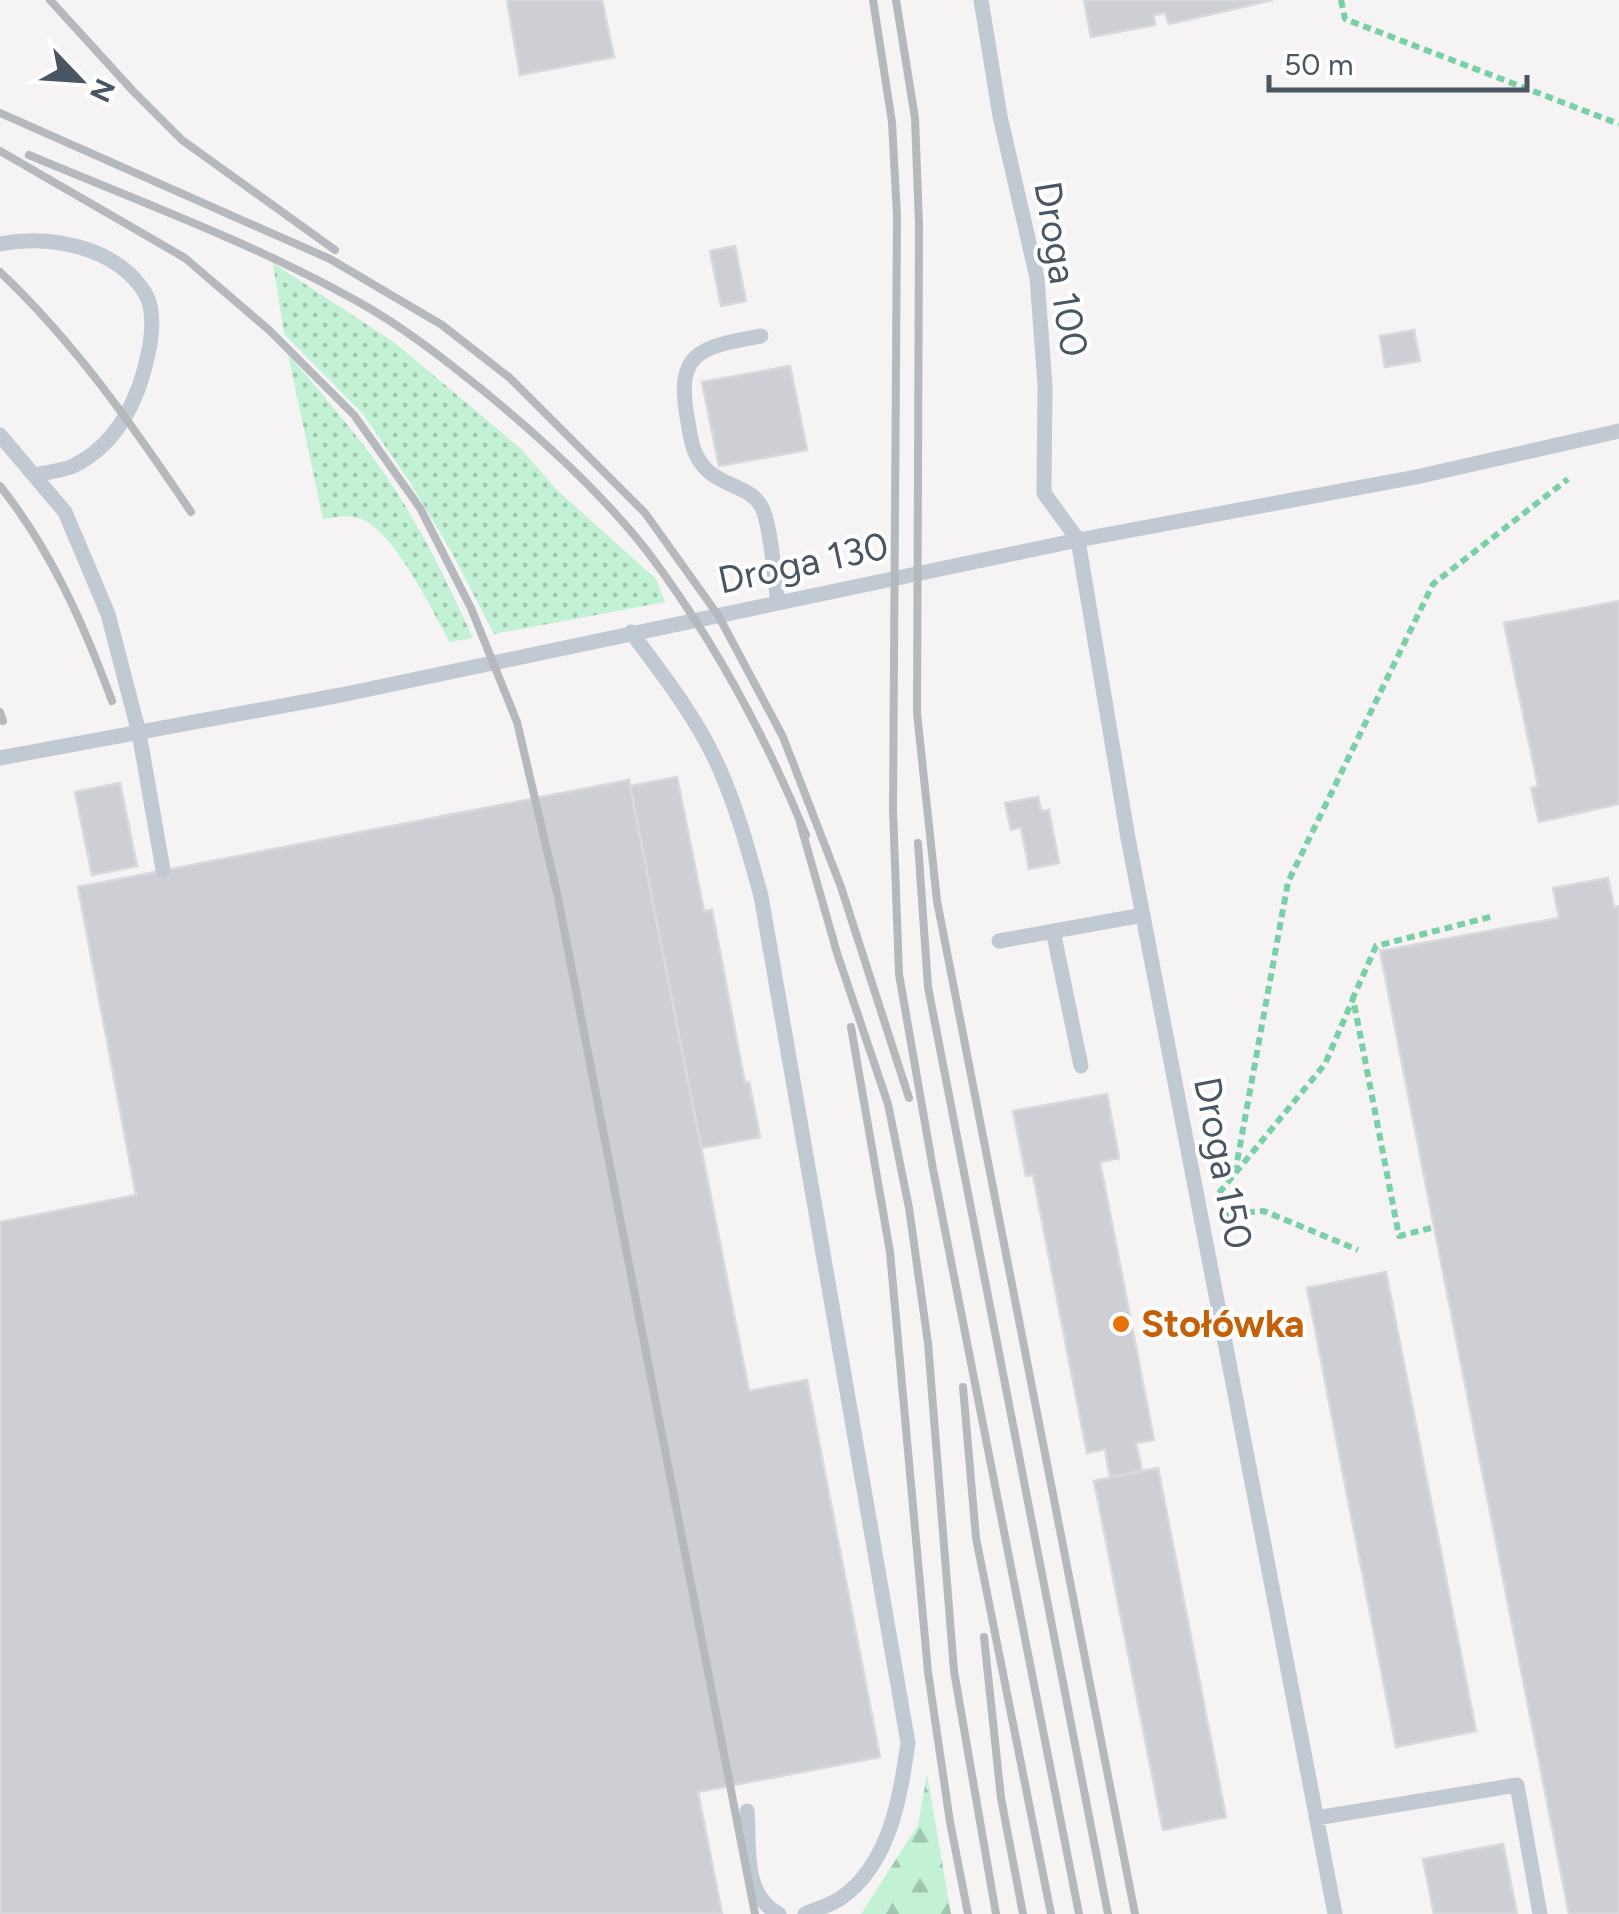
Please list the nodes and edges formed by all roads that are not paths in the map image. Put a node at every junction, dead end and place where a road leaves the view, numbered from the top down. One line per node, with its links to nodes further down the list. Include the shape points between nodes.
1 (980, 0): 7 (lane, Droga 100, via 1037,278 1044,494)
2 (0, 244): 6 (lane, via 48,241 88,250 123,266 148,296 152,335 127,417 72,466)
3 (761, 336): 8 (lane, via 698,353 688,364 683,396 693,452 708,471 751,493 763,509)
4 (1619, 430): 7 (lane, Droga 130, via 1416,477)
5 (0, 435): 6 (lane)
6 (35, 475): 10 (lane, via 65,512 108,614)
7 (1078, 540): 8 (lane, Droga 130); 13 (lane, Droga 150)
8 (778, 602): 9 (lane, Droga 130)
9 (631, 632): 10 (lane, Droga 130); 20 (lane, via 719,766 761,896 908,1743 899,1801 876,1861 842,1898)
10 (139, 732): 11 (lane, Droga 130); 12 (lane)
11 (0, 758)
12 (163, 870)
13 (1142, 915): 14 (lane); 18 (lane, Droga 150)
14 (1054, 931): 15 (lane); 16 (lane)
15 (999, 940)
16 (1081, 1066)
17 (746, 1811): 19 (lane, via 753,1888)
18 (1316, 1818): 21 (lane, Droga 150); 22 (lane, via 1516,1785)
19 (779, 1914)
20 (805, 1914)
21 (1335, 1914)
22 (1540, 1914)

